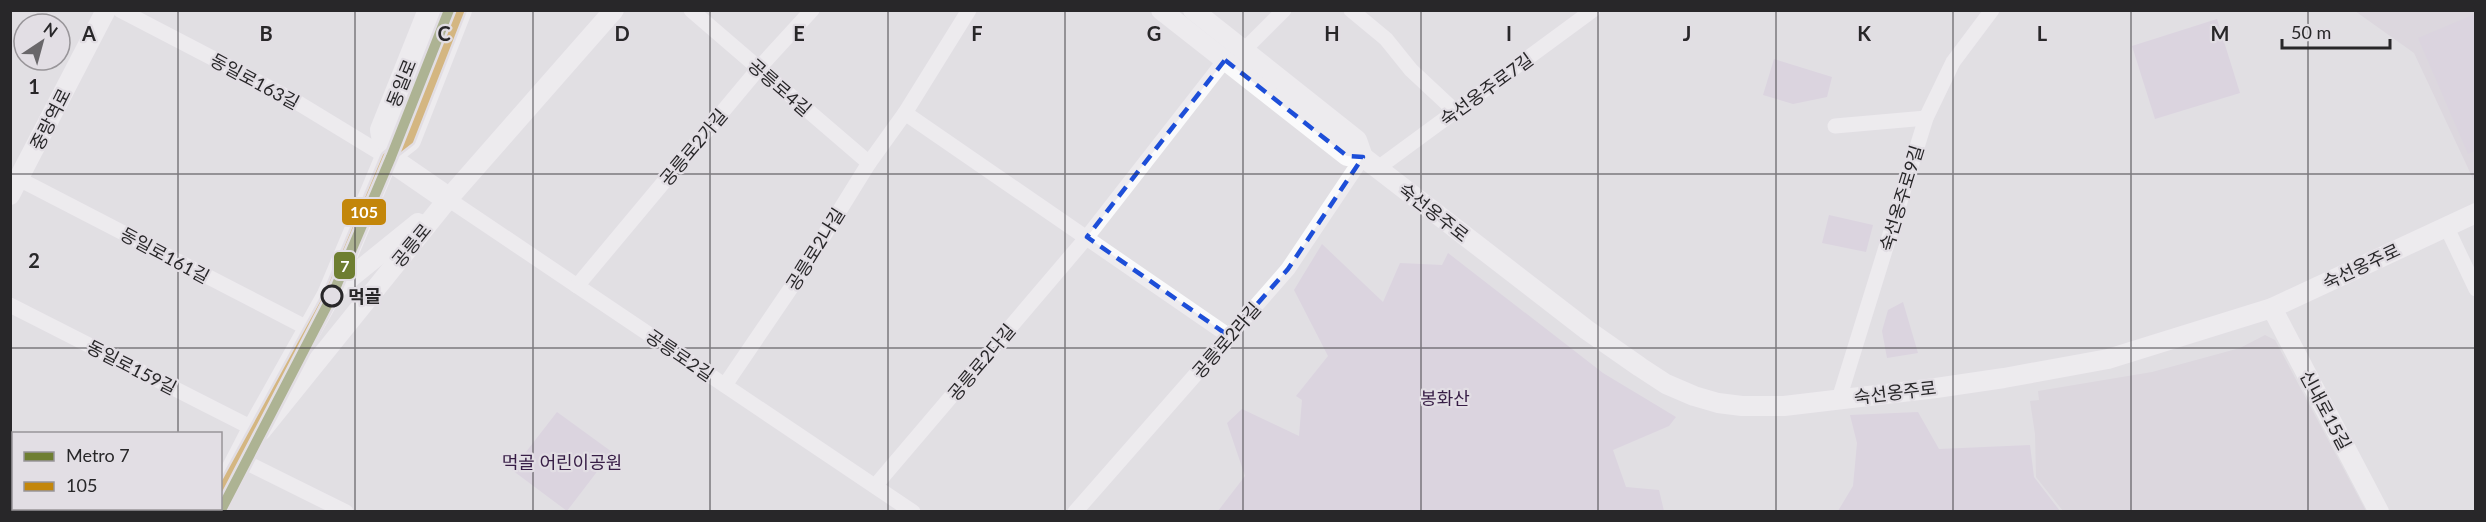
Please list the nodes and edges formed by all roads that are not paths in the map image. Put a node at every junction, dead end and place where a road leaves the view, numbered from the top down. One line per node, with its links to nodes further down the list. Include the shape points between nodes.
1 (106, 10): 27 (street, 중랑역로)
2 (120, 10): 24 (street, 동일로163길, via 295,101)
3 (430, 10): 18 (main road, 동일로)
4 (460, 10): 19 (main road, 동일로)
5 (614, 10): 28 (street, 공릉로)
6 (691, 10): 17 (street, 공릉로4길)
7 (812, 10): 17 (street, 공릉로2가길)
8 (969, 10): 21 (street, 공릉로2나길)
9 (1161, 10): 16 (street, 숙선옹주로)
10 (1193, 10): 15 (street, 숙선옹주로)
11 (1284, 10): 15 (street)
12 (1351, 10): 20 (street, via 1386,39)
13 (1593, 10): 20 (street, 숙선옹주로7길)
14 (1992, 10): 22 (street, 숙선옹주로9길, via 1953,62)
15 (1244, 50): 26 (street, 숙선옹주로, via 1357,140)
16 (1225, 60): 26 (street, 숙선옹주로, via 1347,156); 31 (street, 공릉로2다길)
17 (759, 68): 25 (street, 공릉로4길); 32 (street, 공릉로2가길)
18 (401, 83): 19 (main road, via 402,104 411,107); 24 (main road, 동일로, via 382,130)
19 (427, 94): 24 (main road, 동일로, via 409,140)
20 (1456, 112): 26 (street, 숙선옹주로7길)
21 (905, 113): 25 (street, 공릉로2나길); 31 (street)
22 (1926, 118): 23 (street); 40 (street, 숙선옹주로9길)
23 (1835, 126)
24 (387, 157): 28 (main road); 34 (main road, 동일로)
25 (869, 163): 39 (street, 공릉로2나길)
26 (1371, 163): 38 (street, 공릉로2라길, via 1288,269); 40 (street, 숙선옹주로, via 1587,330 1666,384 1702,399 1742,406 1784,406)
27 (15, 187): 37 (street, 동일로161길)
28 (448, 199): 32 (street, 공릉로2길); 34 (street, 공릉로); 42 (street, 공릉로)
29 (2475, 213): 30 (street, 숙선옹주로)
30 (2446, 226): 33 (street); 36 (street, 숙선옹주로)
31 (1087, 237): 38 (street); 43 (street, 공릉로2다길)
32 (577, 286): 39 (street, 공릉로2길)
33 (2475, 289)
34 (329, 295): 37 (main road, 동일로)
35 (10, 305): 41 (street, 동일로159길)
36 (2272, 309): 40 (street, 숙선옹주로, via 2108,359 2004,378); 48 (street, 신내로15길)
37 (311, 330): 41 (main road, 동일로)
38 (1229, 336): 47 (street, 공릉로2라길)
39 (725, 385): 43 (street, 공릉로2길)
40 (1839, 399)
41 (254, 429): 42 (main road, 동일로)
42 (239, 459): 44 (main road, 동일로); 45 (street)
43 (875, 486): 46 (street, 공릉로2길)
44 (222, 491)
45 (346, 512)
46 (913, 512)
47 (1075, 512)
48 (2379, 512)

